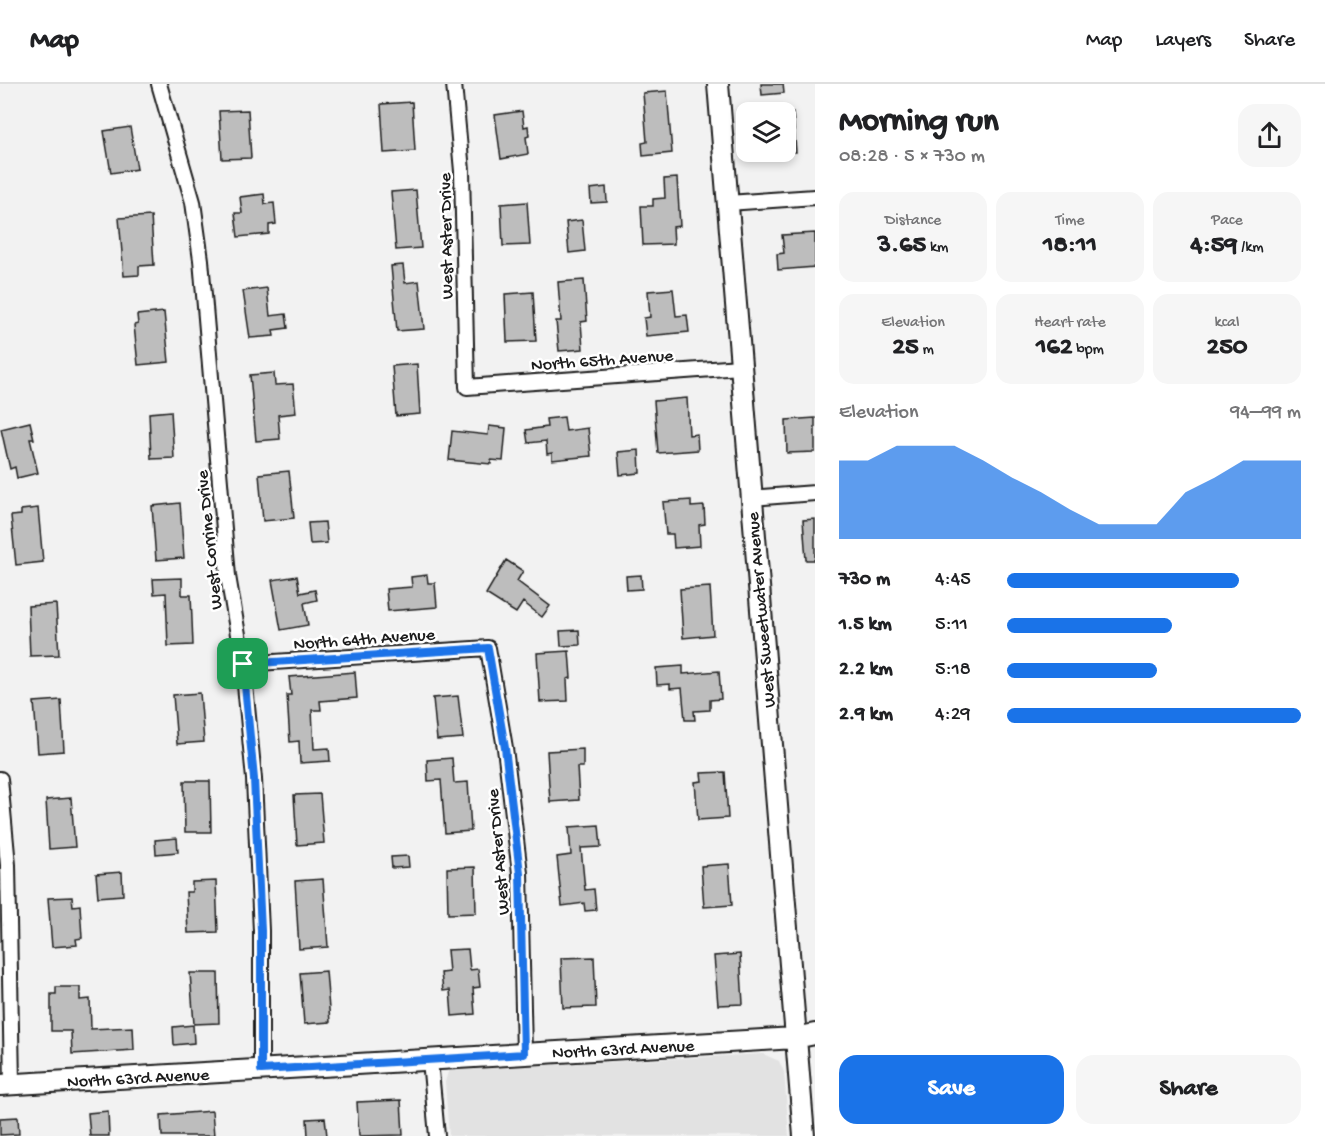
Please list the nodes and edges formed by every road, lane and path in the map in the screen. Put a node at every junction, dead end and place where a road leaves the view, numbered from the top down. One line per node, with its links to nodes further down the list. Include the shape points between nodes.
1 (159, 84): 11 (street, West Corrine Drive, via 193,202 228,576)
2 (454, 84): 7 (street, West Aster Drive, via 462,171)
3 (718, 84): 5 (street, West Sweetwater Avenue)
4 (815, 197): 5 (street)
5 (728, 203): 6 (street, West Sweetwater Avenue)
6 (740, 367): 7 (street, North 65th Avenue); 9 (street, West Sweetwater Avenue)
7 (467, 387)
8 (815, 494): 9 (street)
9 (750, 498): 14 (street, West Sweetwater Avenue)
10 (488, 648): 11 (street, North 64th Avenue); 15 (street, West Aster Drive, via 520,873)
11 (243, 664): 17 (street, West Corrine Drive, via 255,791)
12 (0, 779): 18 (street, via 8,865)
13 (815, 1034): 14 (street, North 63rd Avenue)
14 (795, 1038): 15 (street, North 63rd Avenue); 20 (street, West Sweetwater Avenue)
15 (524, 1054): 16 (street, North 63rd Avenue)
16 (430, 1060): 17 (street, North 63rd Avenue); 19 (street)
17 (261, 1070): 18 (street, North 63rd Avenue)
18 (6, 1085)
19 (437, 1136)
20 (804, 1136)

